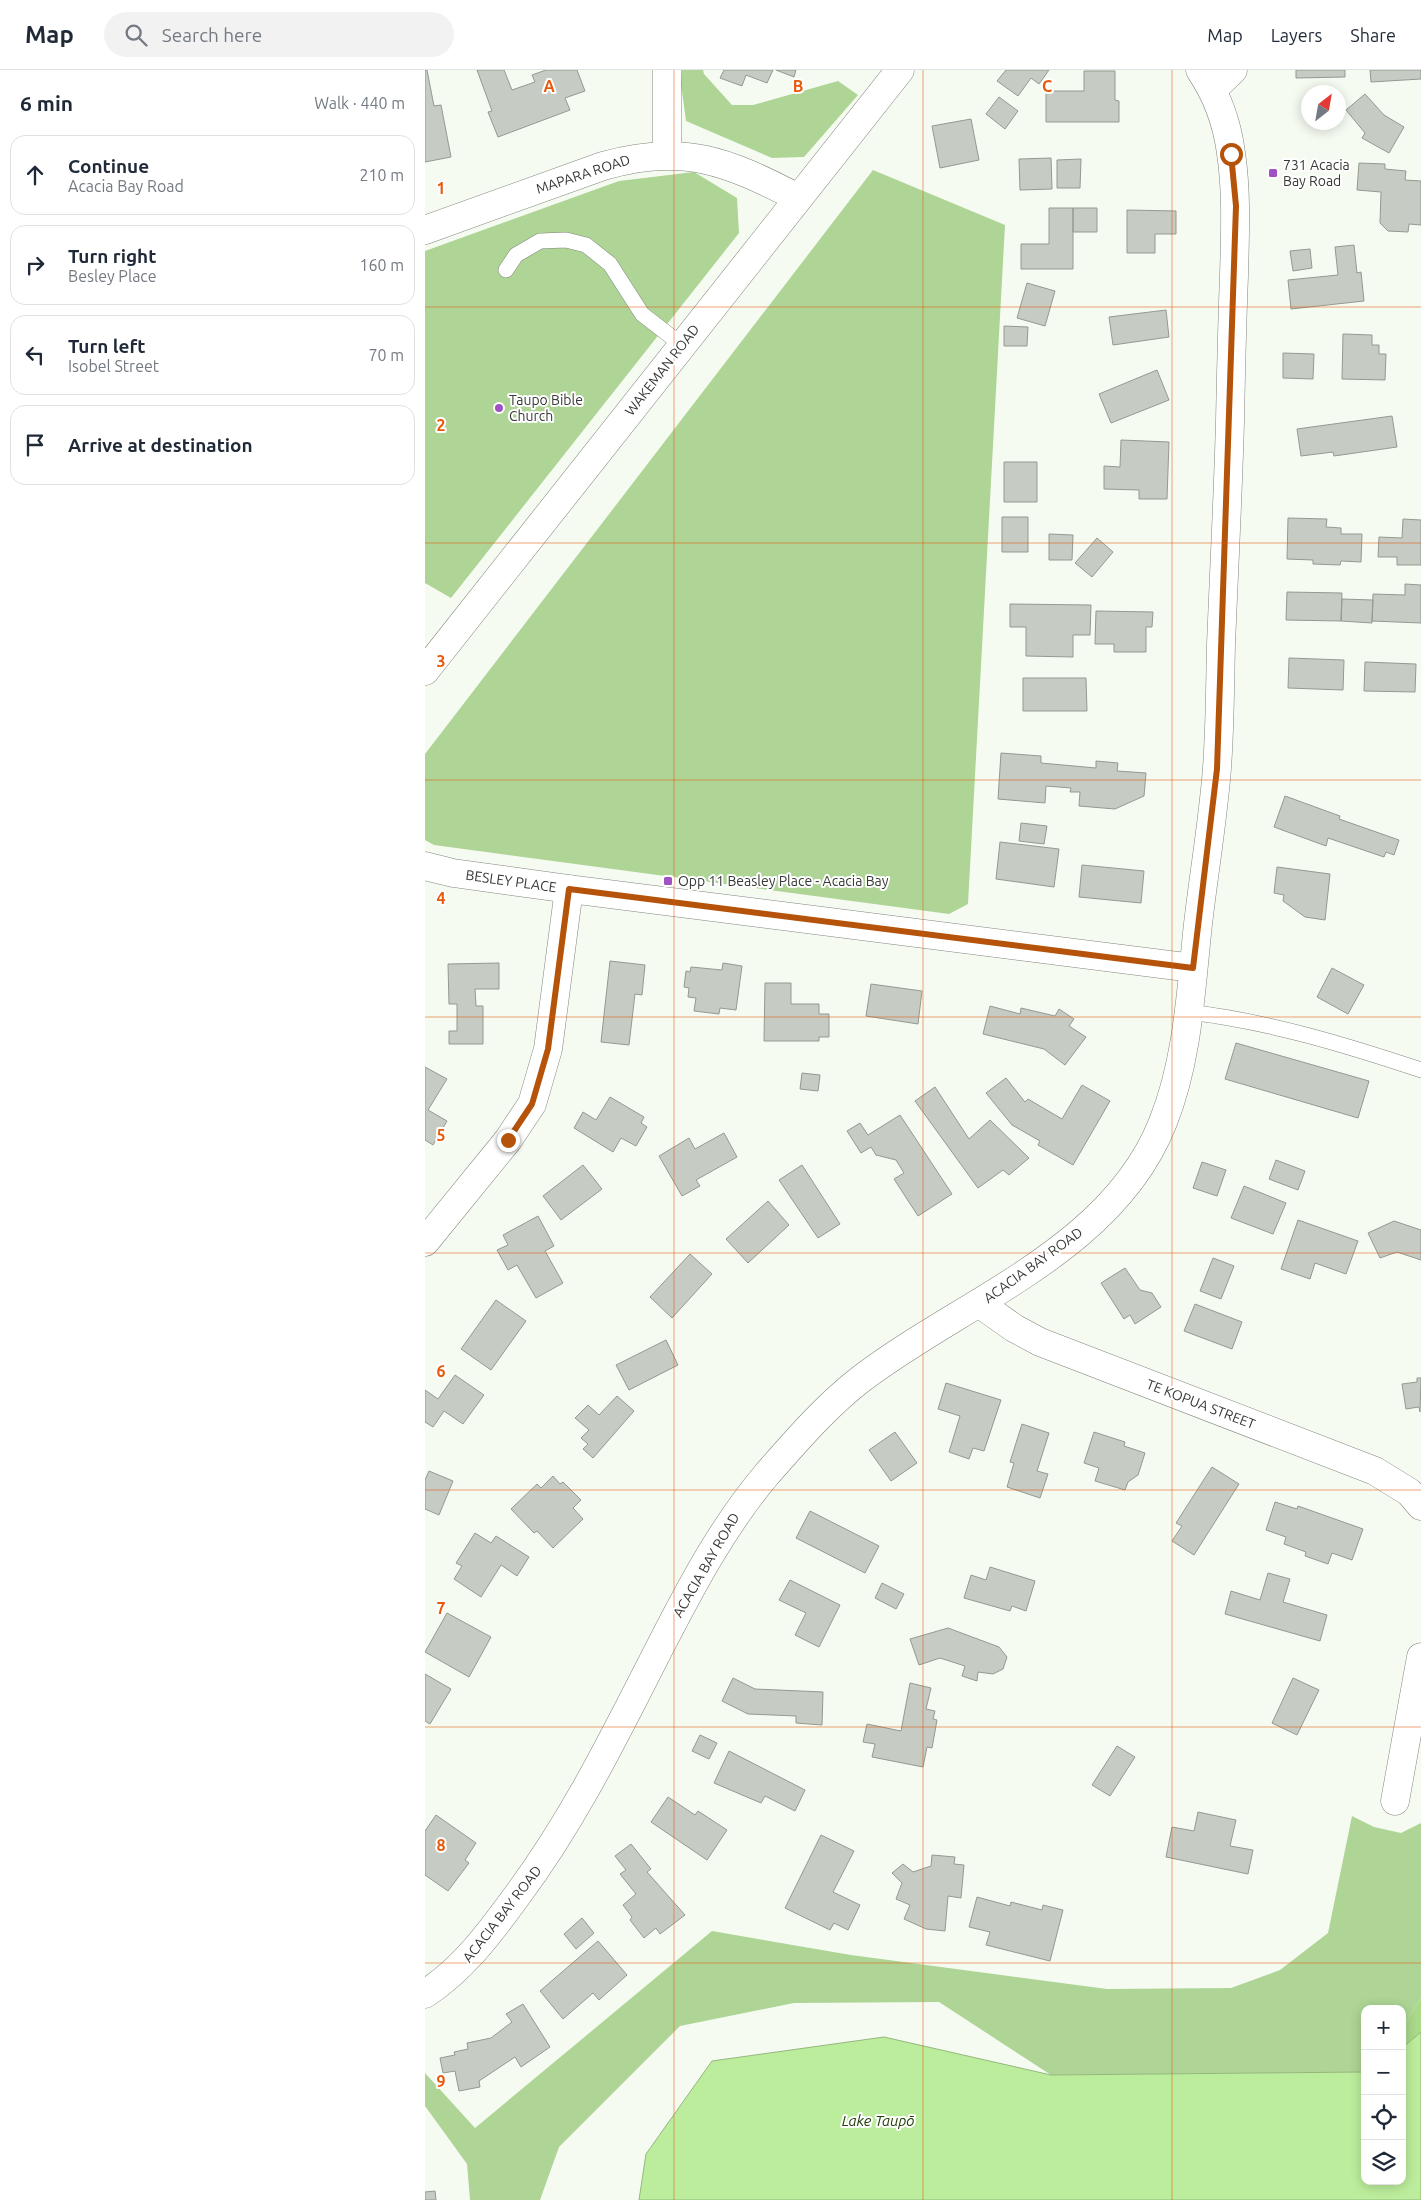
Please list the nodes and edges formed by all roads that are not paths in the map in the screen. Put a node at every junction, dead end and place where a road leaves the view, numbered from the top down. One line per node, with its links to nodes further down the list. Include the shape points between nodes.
1 (667, 70): 5 (street)
2 (900, 70): 6 (street, WAKEMAN ROAD)
3 (1233, 70): 4 (street, ACACIA BAY ROAD)
4 (1207, 80): 13 (street, ACACIA BAY ROAD, via 1225,123 1236,206 1217,769)
5 (667, 154): 6 (street, MAPARA ROAD, via 728,164); 7 (street, MAPARA ROAD, via 633,157 603,166)
6 (798, 198): 9 (street, WAKEMAN ROAD)
7 (425, 230)
8 (506, 270): 9 (lane, via 516,255 539,241 566,240 586,245 610,264 642,314)
9 (682, 345): 10 (street, WAKEMAN ROAD)
10 (425, 671)
11 (425, 866): 12 (street, BESLEY PLACE)
12 (569, 889): 13 (street, BESLEY PLACE); 16 (street, via 548,1049 532,1104 508,1140)
13 (1193, 968): 14 (street, ACACIA BAY ROAD)
14 (1188, 1012): 15 (lane, via 1298,1034); 17 (street, ACACIA BAY ROAD, via 1179,1066 1163,1124 1137,1169 1112,1201 1075,1236)
15 (1421, 1070)
16 (425, 1242)
17 (979, 1304): 18 (street, TE KOPUA STREET, via 1040,1342 1375,1471 1409,1492); 21 (street, ACACIA BAY ROAD, via 859,1381 826,1409 747,1498 702,1566 578,1805 544,1860 473,1952 454,1973)
18 (1421, 1506)
19 (1421, 1657): 20 (street)
20 (1395, 1801)
21 (425, 1994)

